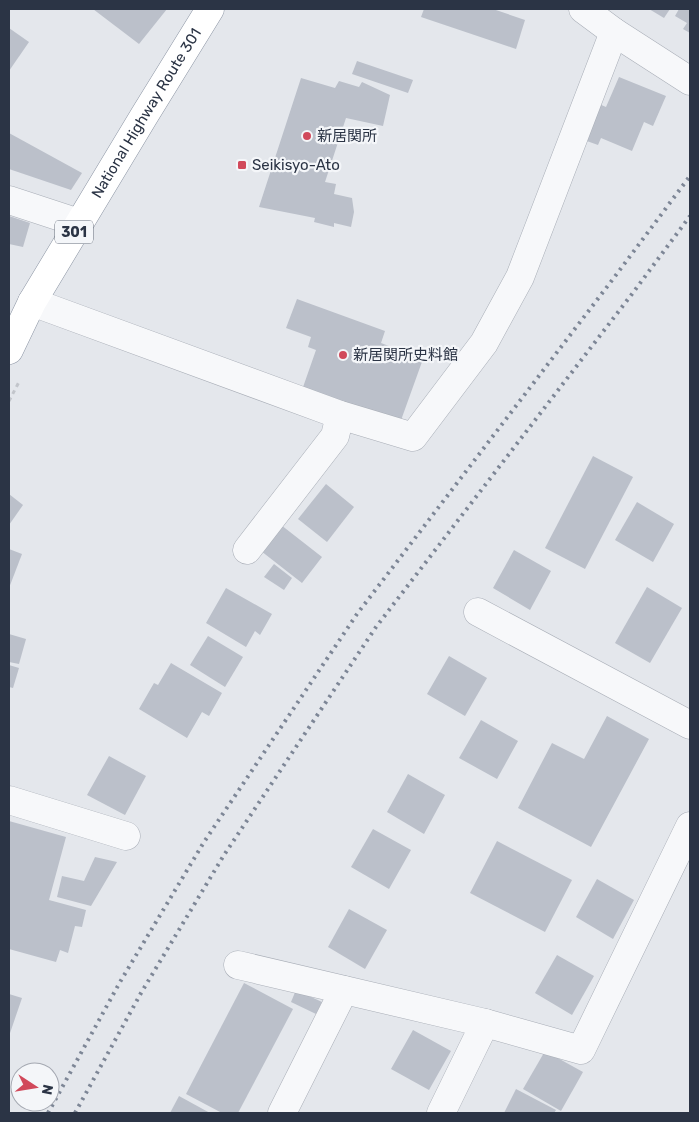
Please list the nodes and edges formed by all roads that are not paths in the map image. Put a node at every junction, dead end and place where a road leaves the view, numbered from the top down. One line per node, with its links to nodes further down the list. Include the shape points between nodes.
1 (210, 9): 6 (highway, National Highway Route 301 / 301)
2 (583, 9): 3 (street)
3 (614, 32): 4 (street); 9 (street, via 520,277 484,343 413,437)
4 (690, 82)
5 (9, 200): 6 (street)
6 (79, 223): 7 (highway, National Highway Route 301 / 301)
7 (32, 302): 8 (highway, National Highway Route 301 / 301); 9 (street)
8 (9, 350)
9 (340, 415): 10 (street, via 335,436)
10 (247, 550)
11 (478, 612): 12 (street)
12 (690, 725)
13 (9, 800): 15 (street)
14 (690, 826): 18 (street, via 581,1050)
15 (126, 836)
16 (238, 965): 17 (street)
17 (344, 990): 18 (street); 19 (street)
18 (485, 1024): 20 (street)
19 (282, 1113)
20 (440, 1113)

